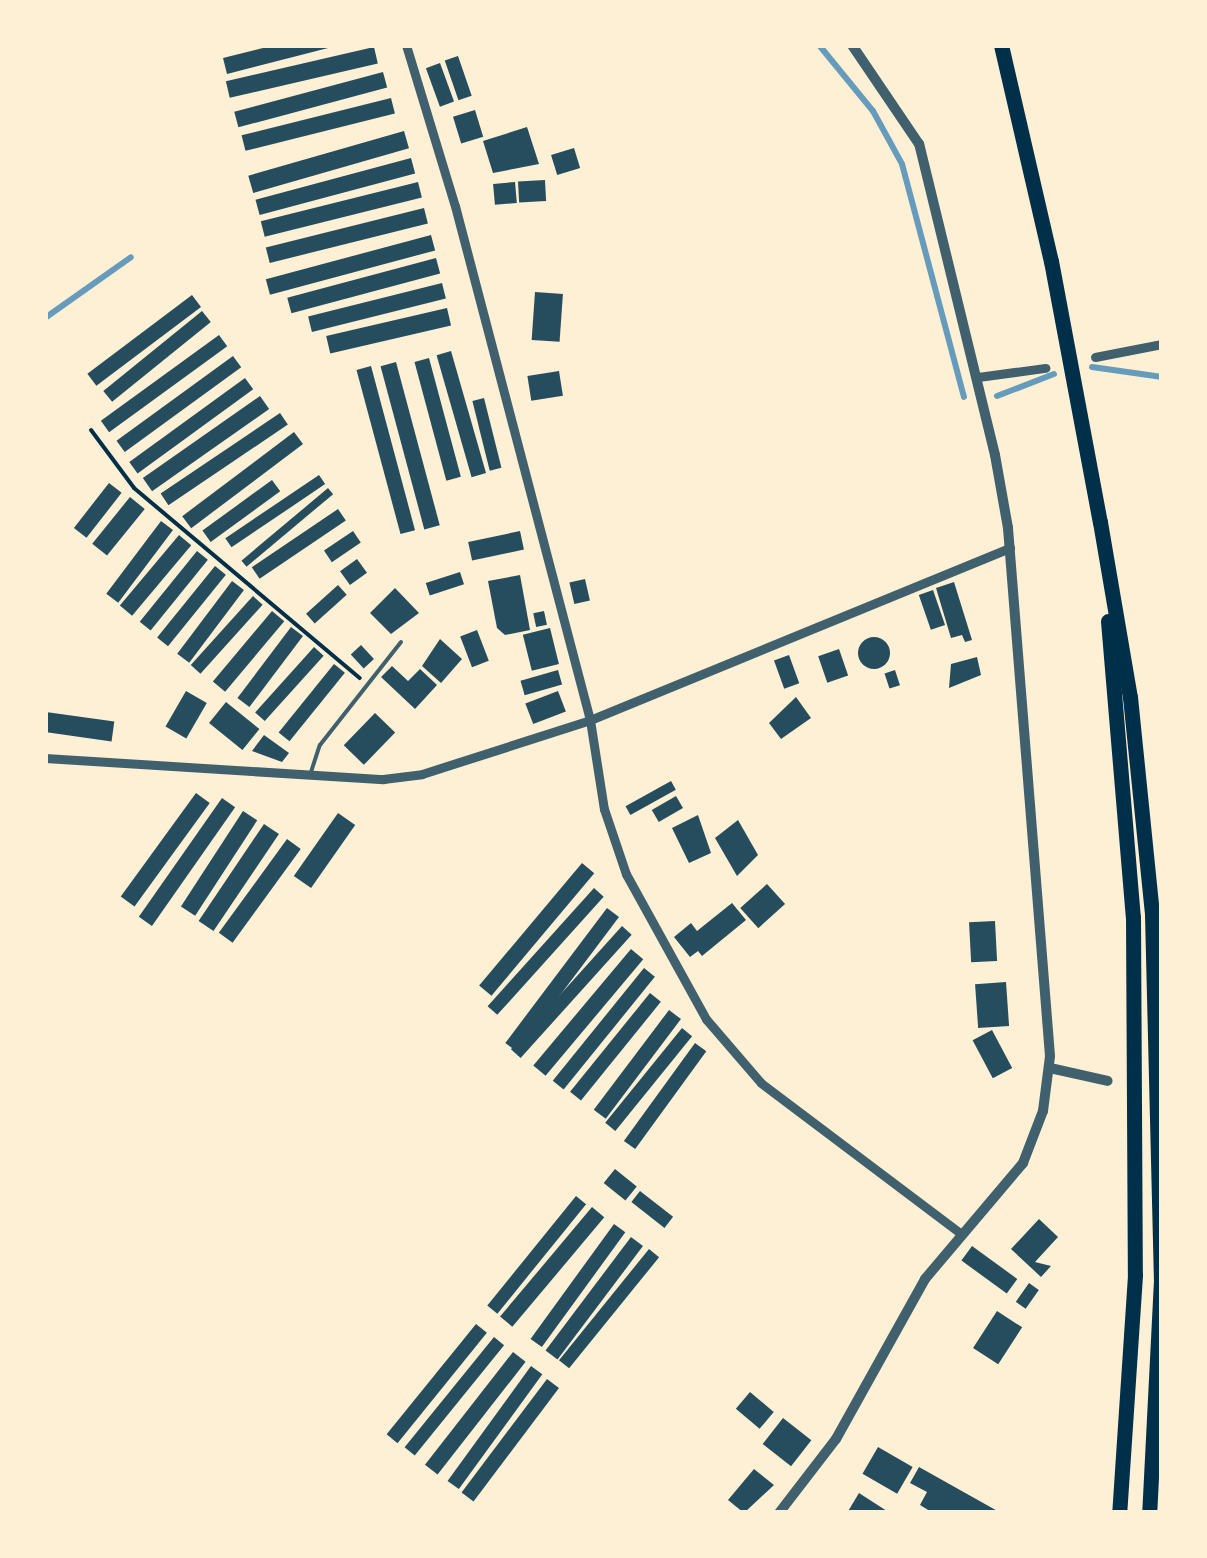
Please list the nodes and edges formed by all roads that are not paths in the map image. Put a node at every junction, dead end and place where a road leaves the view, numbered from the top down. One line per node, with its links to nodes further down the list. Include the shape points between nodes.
1 (406, 45): 11 (street)
2 (852, 45): 7 (street, via 919,144)
3 (1001, 45): 8 (highway)
4 (1162, 344): 5 (street)
5 (1095, 357)
6 (1045, 368): 7 (street)
7 (978, 377): 9 (street)
8 (1100, 522): 18 (highway, via 1133,917 1134,1275); 19 (highway, via 1130,698 1152,914 1161,1280)
9 (1010, 548): 11 (street); 14 (street)
10 (401, 642): 13 (lane, via 320,744)
11 (590, 720): 13 (street, via 422,774); 16 (street, via 604,809 626,874 706,1018 795,1113)
12 (45, 758): 13 (street)
13 (310, 775)
14 (1050, 1068): 15 (street); 16 (street, via 1043,1111 1023,1163)
15 (1108, 1082)
16 (959, 1232): 17 (street, via 900,1320 836,1438)
17 (779, 1513)
18 (1119, 1513)
19 (1148, 1513)

